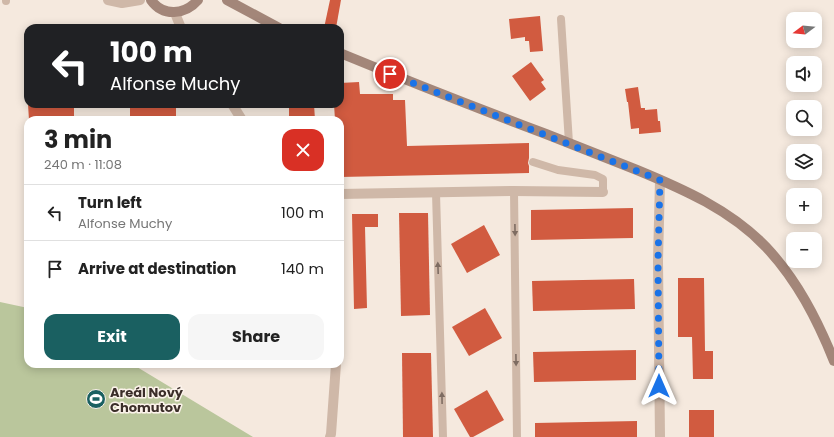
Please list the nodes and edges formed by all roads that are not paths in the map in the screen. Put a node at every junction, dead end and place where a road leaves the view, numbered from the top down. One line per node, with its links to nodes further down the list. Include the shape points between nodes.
1 (108, 0): 2 (street, via 122,3)
2 (140, 0)
3 (151, 0): 6 (main road, via 157,7)
4 (198, 0): 6 (main road, via 188,9)
5 (227, 0): 9 (main road)
6 (175, 13): 8 (street)
7 (562, 19): 11 (lane)
8 (179, 24)
9 (272, 24)
10 (344, 55): 11 (main road)
11 (569, 143): 13 (main road)
12 (533, 162): 15 (lane, via 603,179)
13 (660, 180): 18 (main road, via 701,198 739,223 765,246 799,288); 23 (street)
14 (514, 191): 15 (street); 16 (street); 22 (lane, one-way to 22)
15 (603, 192)
16 (436, 193): 17 (street); 21 (lane, one-way to 16)
17 (344, 194)
18 (834, 361)
19 (336, 368): 20 (street)
20 (330, 437)
21 (443, 437)
22 (517, 437)
23 (660, 437)

